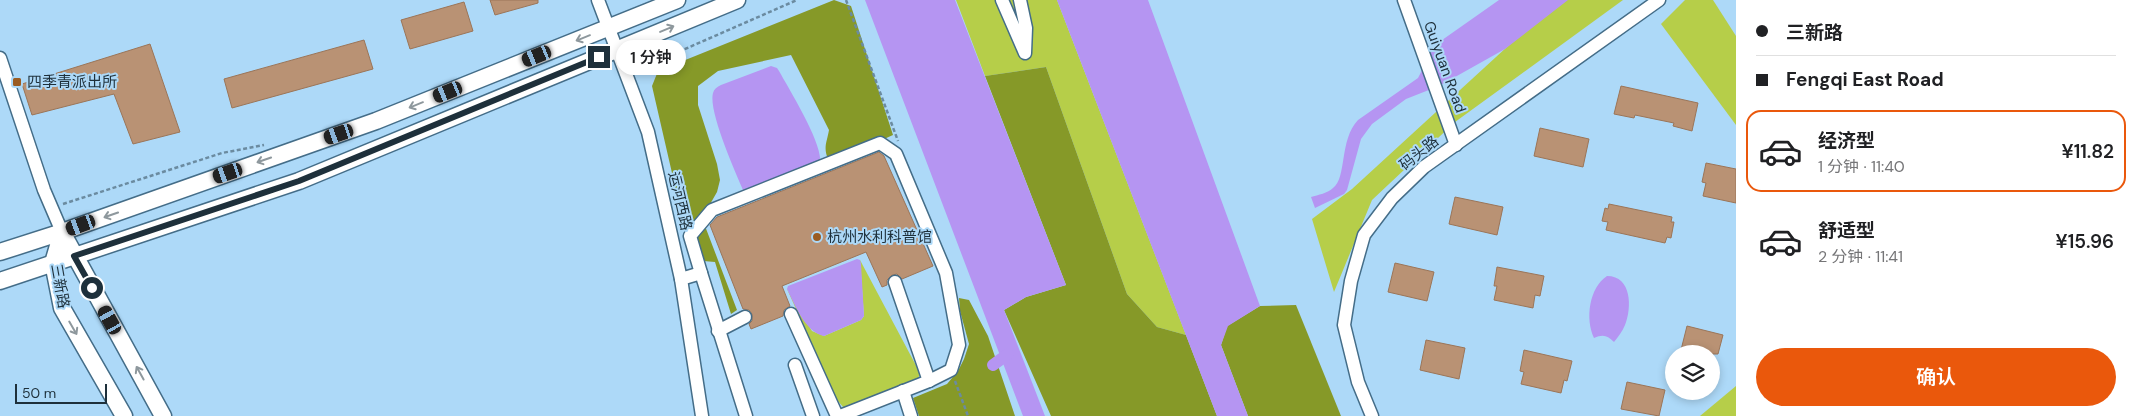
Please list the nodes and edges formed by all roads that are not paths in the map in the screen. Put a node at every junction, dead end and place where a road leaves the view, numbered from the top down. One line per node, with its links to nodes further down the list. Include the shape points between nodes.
1 (598, 0): 8 (street, 运河西路)
2 (677, 0): 8 (main road)
3 (736, 0): 9 (main road, one-way to 3)
4 (1002, 0): 5 (street, via 1025,53 1026,28)
5 (1020, 0)
6 (1404, 0): 11 (street, Guiyuan Road)
7 (1659, 0): 11 (street, 码头路)
8 (608, 28): 9 (street, 运河西路); 12 (main road, one-way to 12, via 376,121)
9 (616, 50): 14 (main road, via 299,181); 17 (street, 运河西路, via 648,132)
10 (0, 58): 12 (street, via 44,190)
11 (1456, 145): 34 (street, 码头路, via 1424,167 1392,198 1364,235 1344,325 1358,382)
12 (62, 232): 13 (main road); 14 (main road, 三新路); 15 (main road, 三新路)
13 (0, 252)
14 (74, 256): 15 (main road); 28 (main road, 三新路, one-way to 14)
15 (53, 263): 18 (main road); 27 (main road, 三新路, one-way to 27, via 62,308)
16 (701, 273): 17 (street); 22 (street); 24 (street, via 690,236 712,210 880,144 896,154 946,273 959,345 951,370)
17 (681, 279): 29 (street, 运河西路)
18 (0, 281)
19 (895, 282): 24 (street)
20 (791, 314): 32 (street)
21 (745, 317): 22 (street)
22 (718, 331): 30 (street)
23 (795, 365): 31 (street)
24 (929, 380): 25 (street)
25 (903, 391): 26 (street); 33 (street)
26 (866, 411): 32 (street)
27 (124, 416)
28 (163, 416)
29 (702, 416)
30 (746, 416)
31 (813, 416)
32 (838, 416)
33 (911, 416)
34 (1372, 416)

